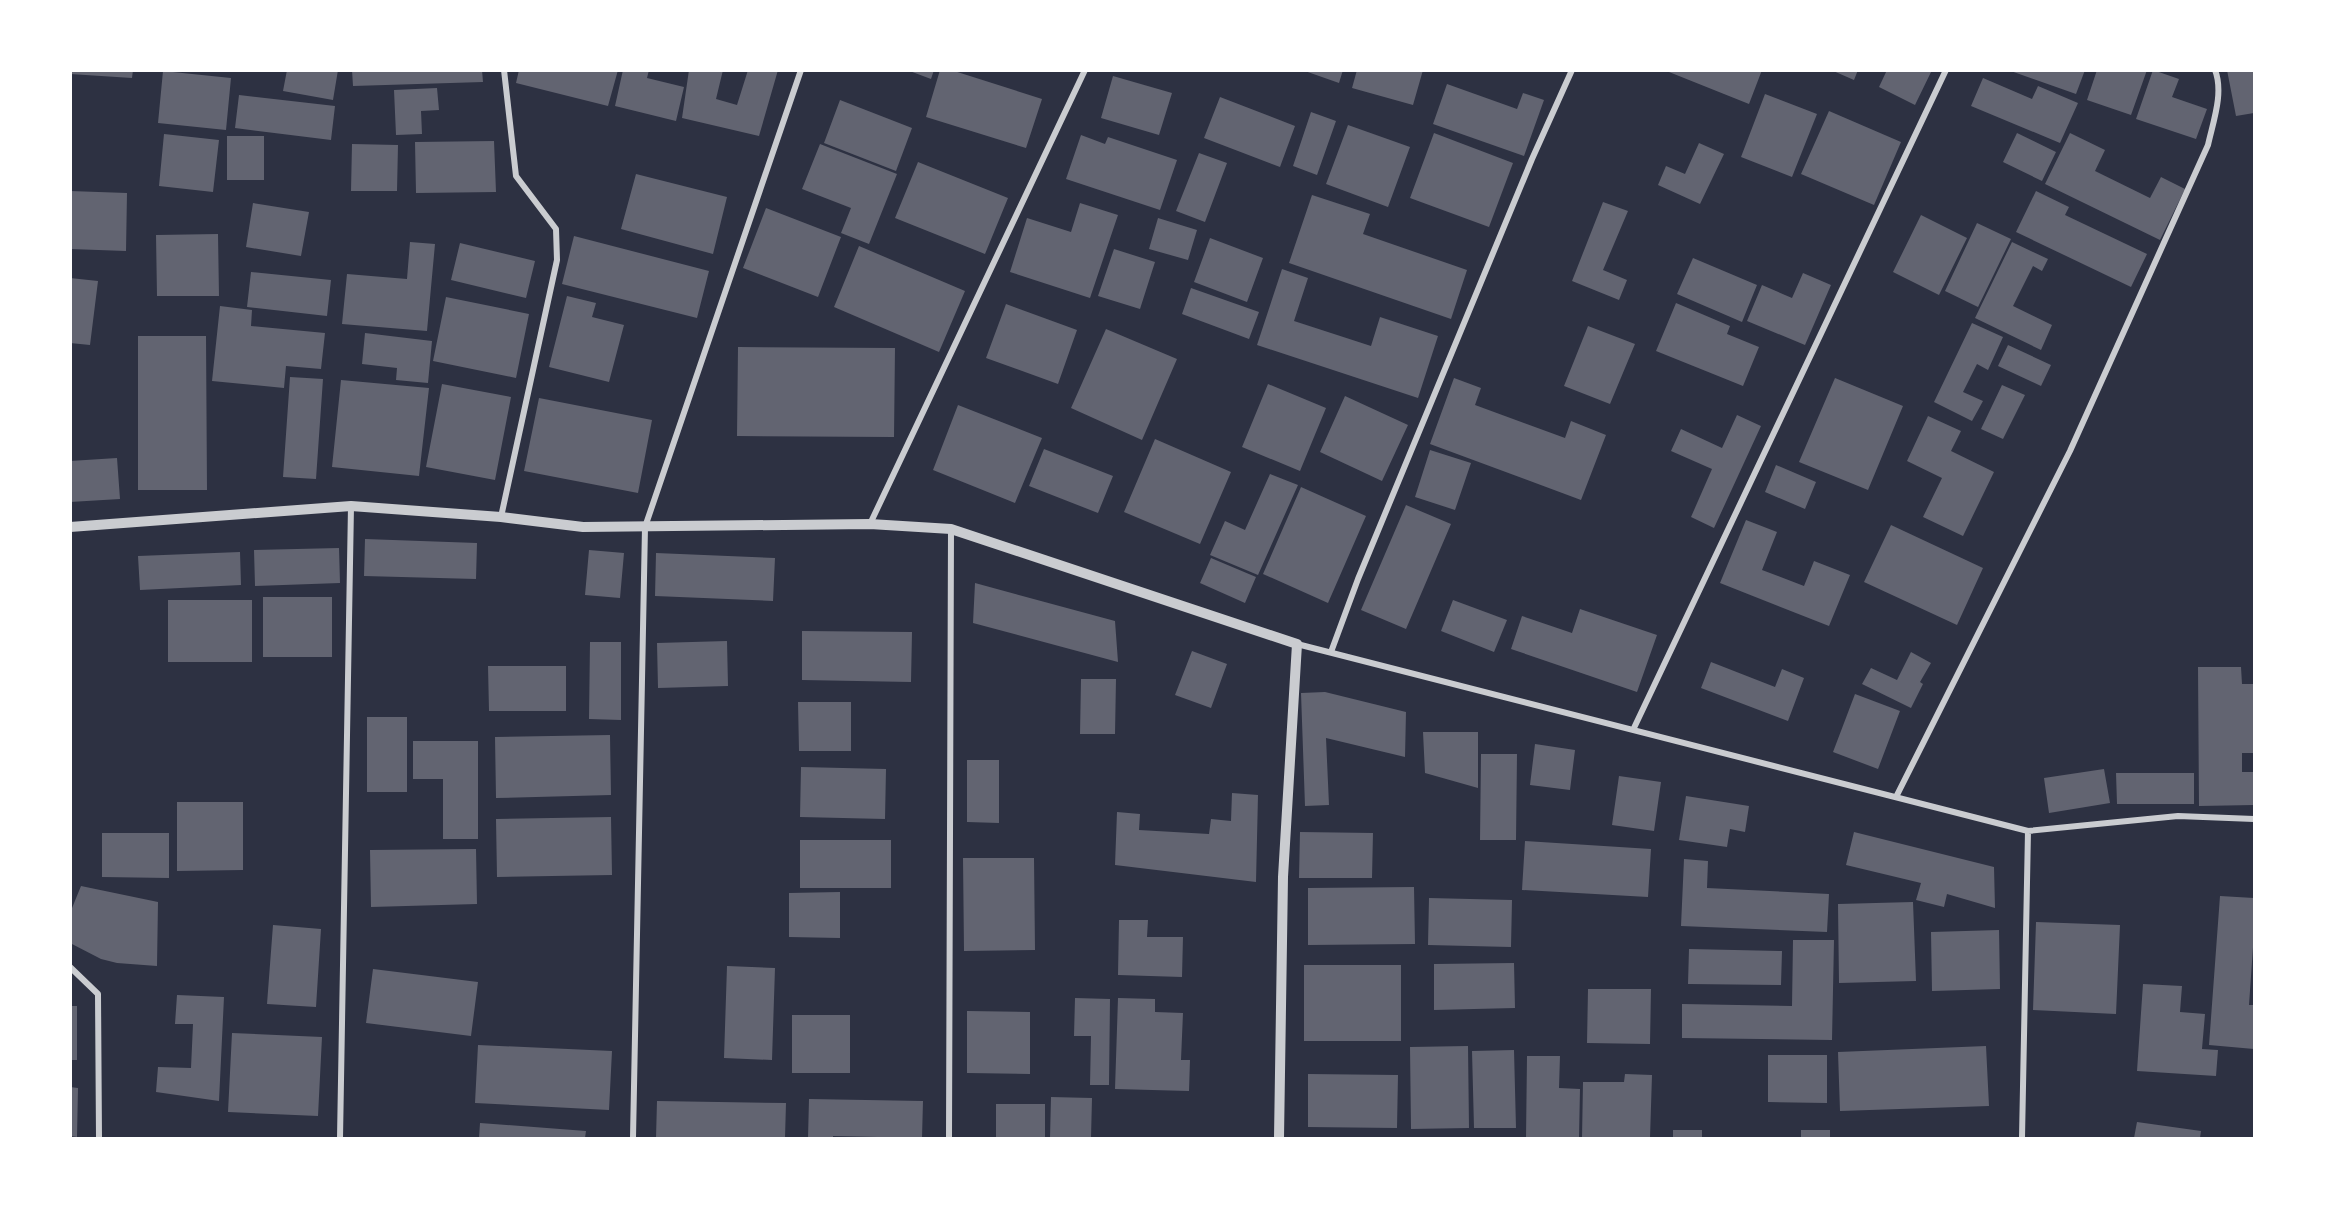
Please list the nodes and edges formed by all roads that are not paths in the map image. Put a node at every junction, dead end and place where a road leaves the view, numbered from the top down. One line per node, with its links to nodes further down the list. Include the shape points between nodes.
1 (504, 70): 8 (street, via 516,177 556,230 557,260)
2 (801, 70): 10 (street)
3 (1085, 70): 9 (street)
4 (1572, 70): 14 (street, via 1527,170)
5 (1946, 70): 15 (street)
6 (2214, 70): 16 (street, via 2218,100 2208,145 2070,451)
7 (351, 506): 8 (street); 11 (street); 21 (street)
8 (501, 517): 10 (street, via 582,527)
9 (870, 524): 10 (street); 12 (street)
10 (645, 526): 22 (street)
11 (70, 527)
12 (951, 529): 13 (street); 23 (street)
13 (1297, 644): 14 (street); 24 (street, via 1283,877)
14 (1331, 652): 15 (street)
15 (1633, 730): 16 (street)
16 (1896, 797): 18 (street)
17 (2254, 819): 18 (street, via 2178,816)
18 (2028, 831): 25 (street)
19 (70, 968): 20 (street, via 98,994)
20 (99, 1138)
21 (340, 1138)
22 (633, 1138)
23 (949, 1138)
24 (1279, 1138)
25 (2022, 1138)

